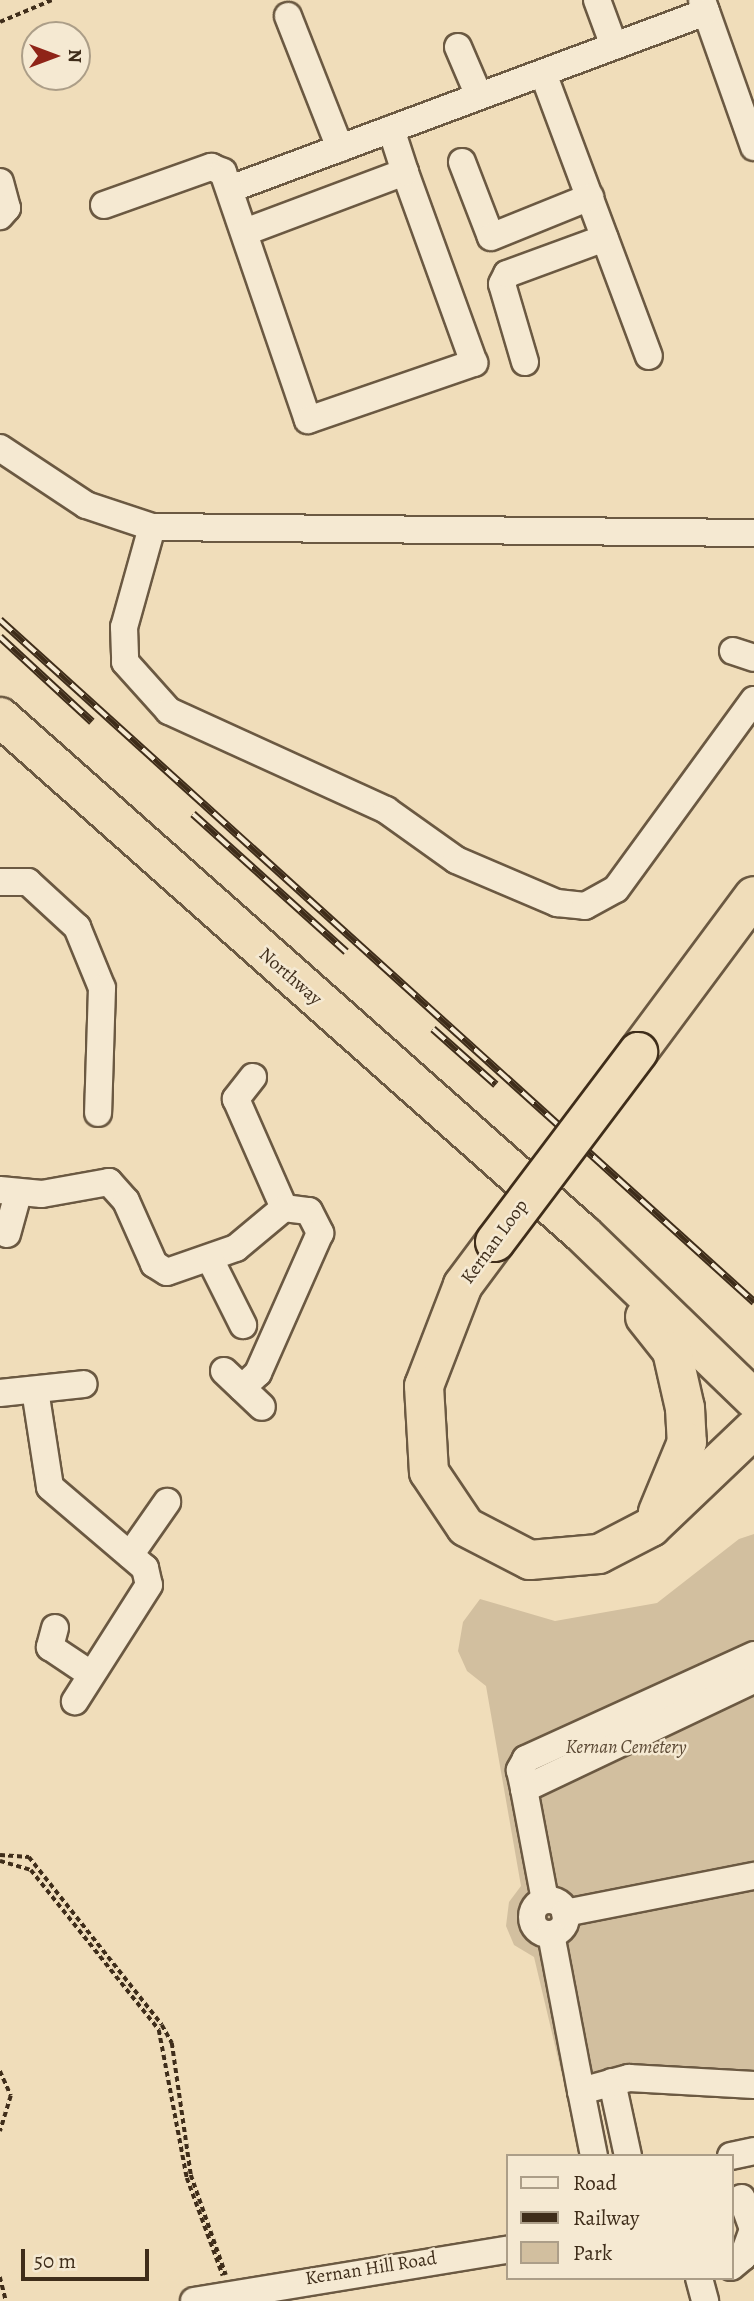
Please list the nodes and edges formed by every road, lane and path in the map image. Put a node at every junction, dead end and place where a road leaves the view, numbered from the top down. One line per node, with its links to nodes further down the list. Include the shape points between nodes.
1 (52, 0): 5 (path)
2 (597, 0): 6 (street)
3 (704, 6): 6 (street); 11 (street)
4 (288, 16): 12 (street)
5 (0, 22)
6 (614, 46): 8 (street)
7 (458, 47): 9 (street)
8 (543, 72): 9 (street); 17 (street)
9 (479, 96): 10 (street)
10 (391, 129): 12 (street); 14 (street)
11 (754, 147)
12 (340, 148): 16 (street)
13 (463, 163): 17 (street, via 491,236)
14 (405, 172): 20 (street); 20 (street, via 474,363 308,421)
15 (0, 182): 19 (street, via 7,208)
16 (230, 189): 18 (street, via 223,172 211,167); 20 (street)
17 (590, 197): 21 (street)
18 (104, 205)
19 (0, 216)
20 (245, 232)
21 (605, 238): 22 (street); 23 (street, via 507,274 502,284)
22 (649, 356)
23 (525, 362)
24 (0, 448): 25 (street, via 86,505)
25 (152, 527): 26 (street); 27 (street, via 124,627 125,662 169,711 386,810 456,860 557,904 585,906 616,889)
26 (754, 533)
27 (754, 701)
28 (0, 717): 35 (highway, Northway)
29 (0, 882): 32 (street, via 28,881 77,927 102,988)
30 (754, 896): 51 (highway, Kernan Loop, bridge, via 463,1284 424,1386 422,1436 429,1472 444,1503 467,1527 530,1560 599,1554)
31 (253, 1077): 34 (street, via 236,1099)
32 (98, 1112)
33 (9, 1192): 36 (street); 37 (street, via 109,1182 126,1201 154,1264 167,1272)
34 (284, 1208): 37 (street, via 236,1248); 46 (street, via 309,1211 320,1233 258,1373 233,1380)
35 (583, 1234): 38 (highway, Northway); 45 (highway, Northway); 51 (highway, via 672,1351 682,1378 687,1442)
36 (10, 1238)
37 (211, 1259): 39 (street)
38 (632, 1264): 40 (highway, Northway); 42 (highway)
39 (243, 1325)
40 (754, 1362)
41 (83, 1384): 43 (street)
42 (754, 1385)
43 (35, 1390): 44 (street); 52 (street, via 50,1488)
44 (0, 1393)
45 (754, 1399)
46 (262, 1407)
47 (754, 1429): 49 (highway, Kernan Loop)
48 (754, 1463): 49 (highway)
49 (714, 1470): 51 (highway, Kernan Loop)
50 (167, 1502): 52 (street)
51 (651, 1527)
52 (130, 1555): 55 (street, via 145,1568 149,1586)
53 (55, 1628): 55 (street, via 50,1647)
54 (754, 1655): 58 (street, via 526,1759 520,1770)
55 (89, 1673): 57 (street)
56 (754, 1680): 58 (street)
57 (75, 1700)
58 (524, 1789): 62 (street)
59 (0, 1854): 77 (path, via 29,1857 172,2043 191,2175)
60 (0, 1861): 77 (path, via 31,1870 159,2030 187,2178)
61 (754, 1876): 62 (street)
62 (554, 1916): 66 (street)
63 (0, 2071): 67 (path, via 11,2096)
64 (612, 2082): 65 (street); 66 (street); 70 (street)
65 (754, 2085)
66 (582, 2091): 69 (street)
67 (0, 2131)
68 (754, 2151): 71 (street)
69 (594, 2154)
70 (628, 2154)
71 (733, 2156)
72 (743, 2198): 74 (street, via 753,2229 743,2257)
73 (505, 2250): 76 (street, Kernan Hill Road)
74 (733, 2265)
75 (0, 2277): 78 (path)
76 (283, 2292): 77 (street, Kernan Hill Road)
77 (230, 2294): 79 (street, Kernan Hill Road)
78 (6, 2301)
79 (194, 2301)

